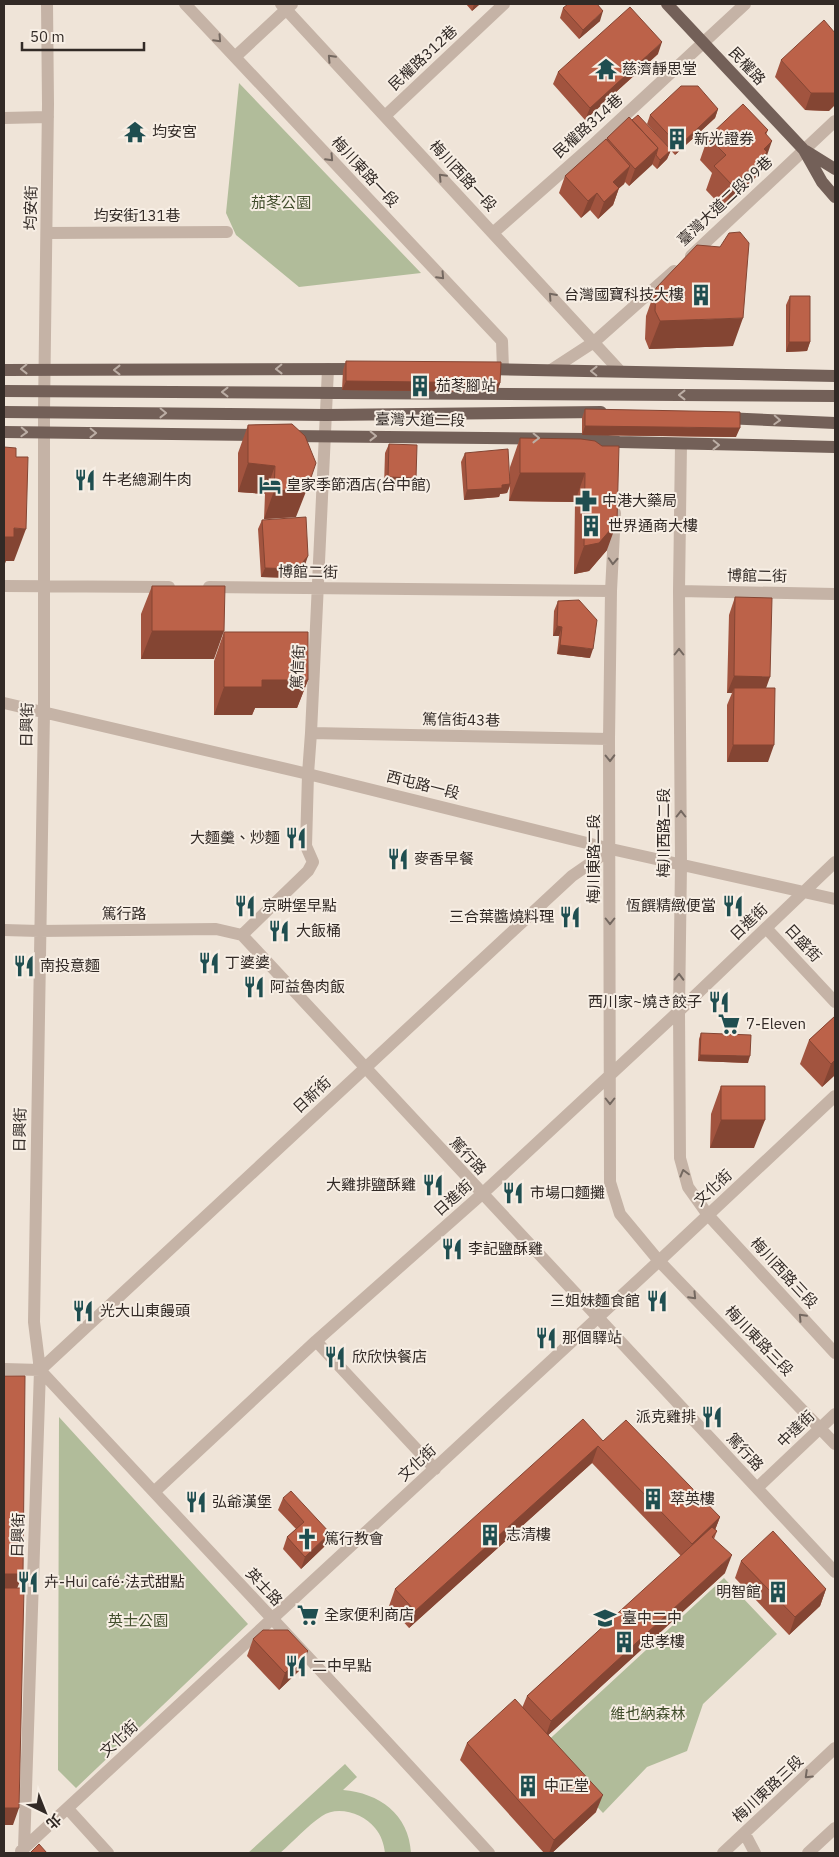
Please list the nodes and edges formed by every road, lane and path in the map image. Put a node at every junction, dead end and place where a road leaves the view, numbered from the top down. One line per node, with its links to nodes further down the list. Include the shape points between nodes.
1 (47, 4): 10 (street, 均安街)
2 (185, 4): 8 (street, 梅川東路一段, one-way to 8)
3 (504, 4): 9 (street, 民權路312巷)
4 (666, 4): 7 (main road, 民權路)
5 (745, 4): 7 (street, 民權路314巷)
6 (286, 6): 8 (street); 9 (street, 梅川西路一段, one-way to 6)
7 (703, 42): 13 (main road, 民權路); 18 (street, 民權路314巷, via 596,143)
8 (235, 57): 25 (street, 梅川東路一段, one-way to 25, via 502,341)
9 (385, 116): 18 (street, 梅川西路一段, one-way to 9)
10 (48, 117): 11 (street); 16 (street, 均安街)
11 (4, 118)
12 (835, 121): 13 (street, 臺灣大道二段99巷)
13 (804, 150): 14 (main road, 民權路); 15 (main road, 民權路, via 822,182); 19 (street, 臺灣大道二段99巷)
14 (835, 170)
15 (835, 197)
16 (47, 232): 17 (street, 均安街131巷); 20 (street, 均安街)
17 (227, 232)
18 (494, 232): 19 (street, 梅川西路一段, one-way to 18)
19 (594, 342): 26 (street, 臺灣大道二段99巷); 27 (street, 梅川西路一段)
20 (45, 369): 21 (main road, one-way to 20); 24 (main road, one-way to 24); 30 (street, 均安街)
21 (328, 369): 22 (main road); 31 (street, 篤信街)
22 (370, 369)
23 (475, 369): 25 (main road)
24 (4, 370)
25 (503, 370): 26 (main road)
26 (551, 370): 27 (main road, one-way to 26)
27 (620, 371): 28 (main road)
28 (835, 376)
29 (4, 391): 30 (main road, 臺灣大道二段)
30 (45, 391): 31 (main road, 臺灣大道二段, one-way to 30); 34 (street, 均安街)
31 (327, 393): 32 (main road, 臺灣大道二段, one-way to 31); 36 (street, 篤信街)
32 (835, 396)
33 (4, 412): 34 (main road, 臺灣大道二段)
34 (44, 412): 36 (main road, 臺灣大道二段, one-way to 36); 40 (street, 日興街)
35 (618, 413): 36 (main road, 臺灣大道二段)
36 (326, 415): 41 (street, 篤信街)
37 (707, 417): 38 (main road, one-way to 38)
38 (835, 423)
39 (4, 432): 40 (main road, 臺灣大道二段, one-way to 40)
40 (44, 433): 41 (main road, 臺灣大道二段, one-way to 41); 46 (street, 日興街)
41 (325, 436): 42 (main road, 臺灣大道二段, one-way to 42, via 585,439 618,447); 49 (street, 篤信街)
42 (682, 444): 43 (main road, 臺灣大道二段, one-way to 43); 51 (street, 梅川西路二段)
43 (835, 447)
44 (616, 502): 50 (street, 梅川東路二段, one-way to 50)
45 (4, 586): 46 (street)
46 (44, 586): 47 (street); 54 (street, 日興街)
47 (181, 587)
48 (200, 587): 49 (street, 博館二街)
49 (318, 588): 50 (street, 博館二街); 55 (street, 篤信街)
50 (611, 591): 56 (street, 梅川東路二段)
51 (679, 591): 52 (street, 博館二街); 60 (street, 梅川西路二段, one-way to 51)
52 (835, 594)
53 (4, 703): 54 (street, 西屯路一段)
54 (44, 712): 57 (street, 西屯路一段); 65 (street, 日興街)
55 (311, 734): 56 (street, 篤信街43巷); 57 (street, 篤信街)
56 (609, 739): 58 (street, 梅川東路二段, one-way to 58)
57 (308, 774): 58 (street, 西屯路一段); 66 (street, 篤信街, via 306,846 313,862 308,871)
58 (611, 849): 60 (street, 西屯路一段); 69 (street, 日新街, via 572,876); 70 (street, 梅川東路二段, one-way to 70)
59 (835, 862): 61 (street, 日進街)
60 (681, 865): 61 (street, 西屯路一段); 68 (street, 梅川西路二段, one-way to 60)
61 (803, 892): 62 (street, 西屯路一段); 63 (street, 日進街)
62 (835, 899)
63 (766, 928): 67 (street, 日盛街); 68 (street, 日進街)
64 (4, 930): 65 (street, 篤行路)
65 (39, 931): 66 (street, 篤行路, via 216,929); 79 (street, 日興街, via 34,1322)
66 (242, 935): 69 (street, 篤行路)
67 (835, 1002)
68 (679, 1011): 70 (street, 日進街); 73 (street, 梅川西路二段, one-way to 68, via 688,1187 680,1158)
69 (365, 1068): 72 (street, 篤行路); 79 (street, 日新街)
70 (610, 1075): 72 (street, 日進街); 74 (street, 梅川東路二段, one-way to 74, via 610,1182 620,1214)
71 (835, 1096): 73 (street, 文化街)
72 (482, 1194): 75 (street, 篤行路); 76 (street, 日進街)
73 (708, 1215): 74 (street, 文化街); 77 (street, 梅川西路三段, one-way to 73)
74 (659, 1261): 75 (street, 文化街); 81 (street, 梅川東路三段, one-way to 81)
75 (598, 1317): 83 (street, 文化街); 84 (street, 篤行路)
76 (316, 1341): 83 (street); 85 (street, 日進街)
77 (835, 1353)
78 (4, 1369): 79 (street)
79 (40, 1370): 85 (street, 英士路); 92 (street, 日興街)
80 (835, 1414): 81 (street, 中達街)
81 (820, 1427): 82 (street, 梅川東路三段); 84 (street, 中達街)
82 (835, 1444)
83 (435, 1468): 87 (street, 文化街)
84 (757, 1488): 86 (street, 篤行路)
85 (154, 1492): 87 (street, 英士路)
86 (835, 1572)
87 (271, 1619): 89 (street, 文化街); 94 (street, 英士路)
88 (835, 1748): 91 (street, 梅川東路三段, one-way to 91)
89 (68, 1809): 92 (street, 文化街); 93 (street)
90 (835, 1828): 97 (street)
91 (745, 1834): 95 (street, 梅川東路三段); 96 (street)
92 (21, 1851)
93 (108, 1853)
94 (489, 1853)
95 (723, 1853)
96 (754, 1853)
97 (808, 1853)

